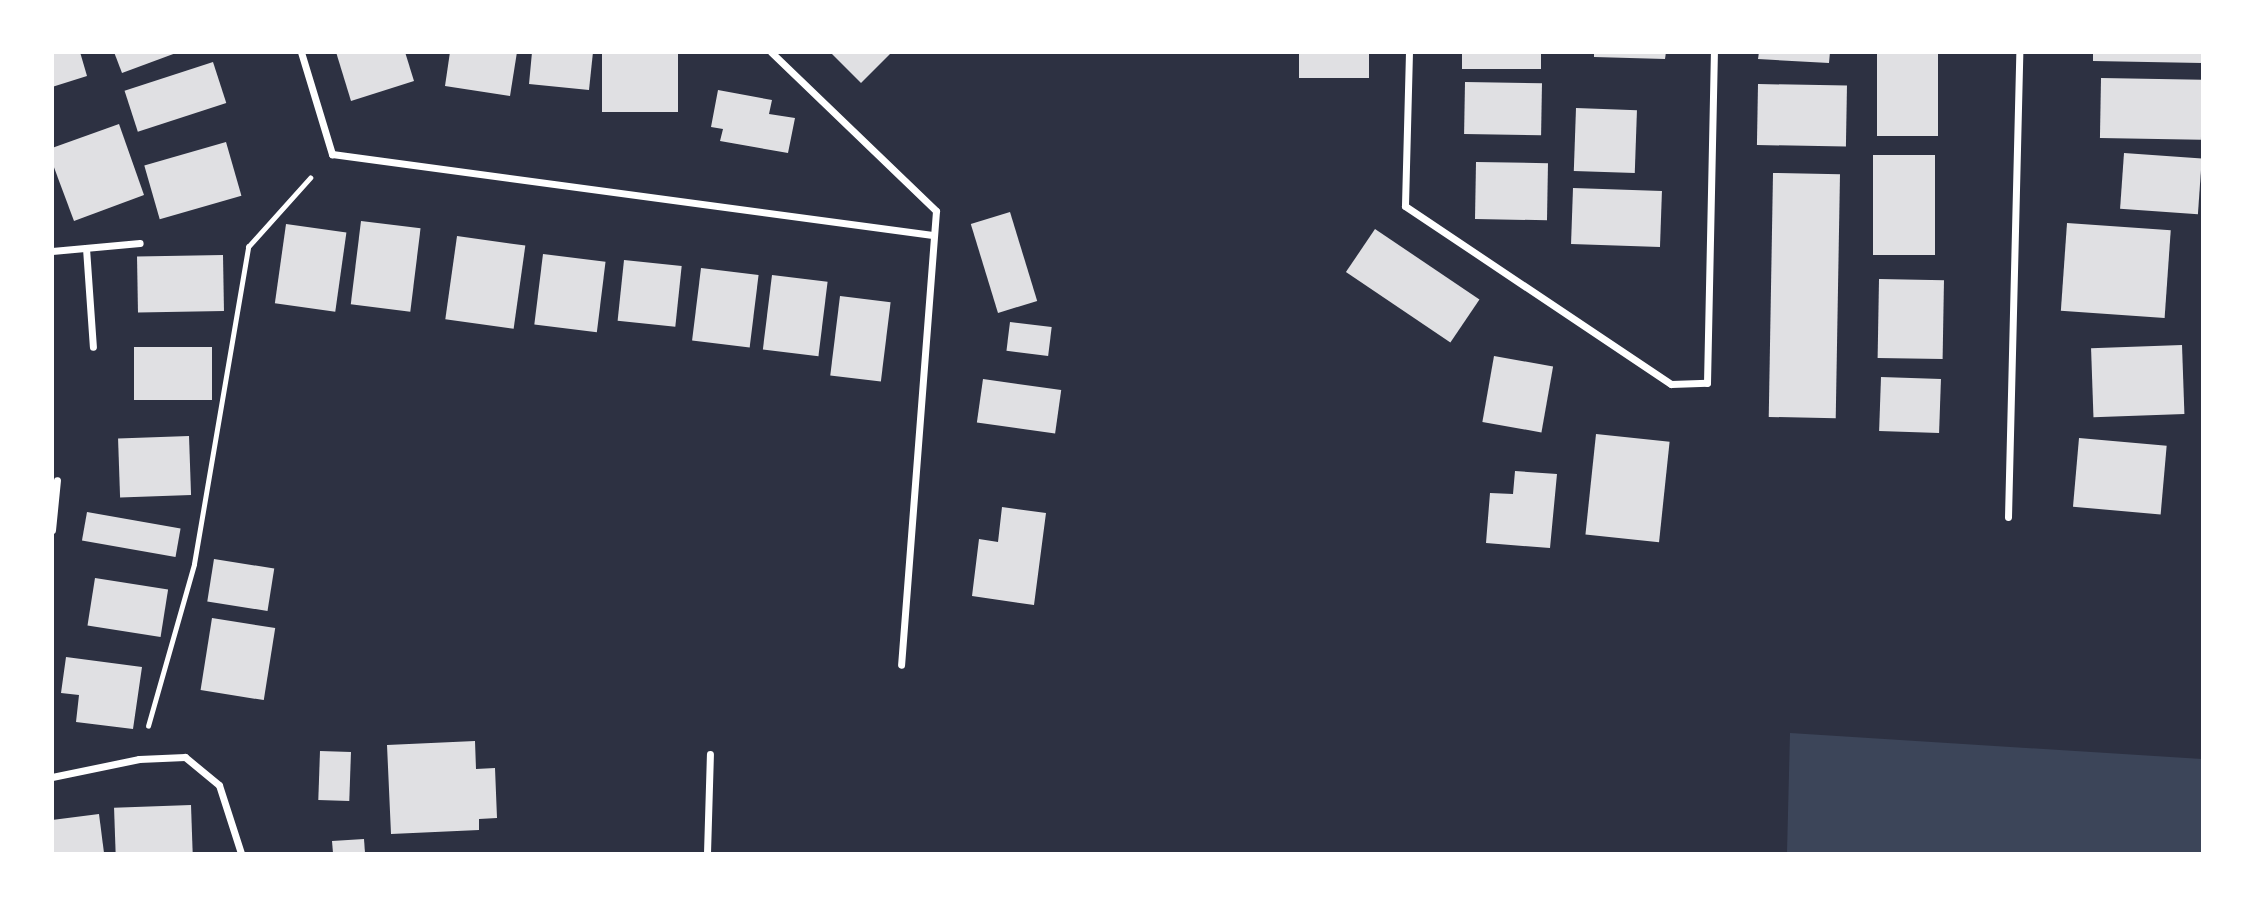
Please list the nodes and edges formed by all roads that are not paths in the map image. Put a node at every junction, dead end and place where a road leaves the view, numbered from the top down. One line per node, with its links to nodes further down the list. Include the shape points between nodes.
1 (301, 52): 6 (street, via 332,154)
2 (771, 52): 6 (street, via 936,211)
3 (1409, 52): 4 (street, via 1405,206 1671,384 1707,383)
4 (1714, 52)
5 (2019, 52): 12 (street)
6 (933, 235): 14 (street)
7 (140, 243): 8 (street)
8 (86, 247): 9 (street); 10 (street)
9 (52, 251)
10 (93, 347)
11 (57, 480): 13 (street)
12 (2008, 517)
13 (52, 530)
14 (901, 665)
15 (710, 754): 18 (street)
16 (52, 777): 17 (street, via 139,760 185,757 219,785)
17 (241, 853)
18 (707, 853)

